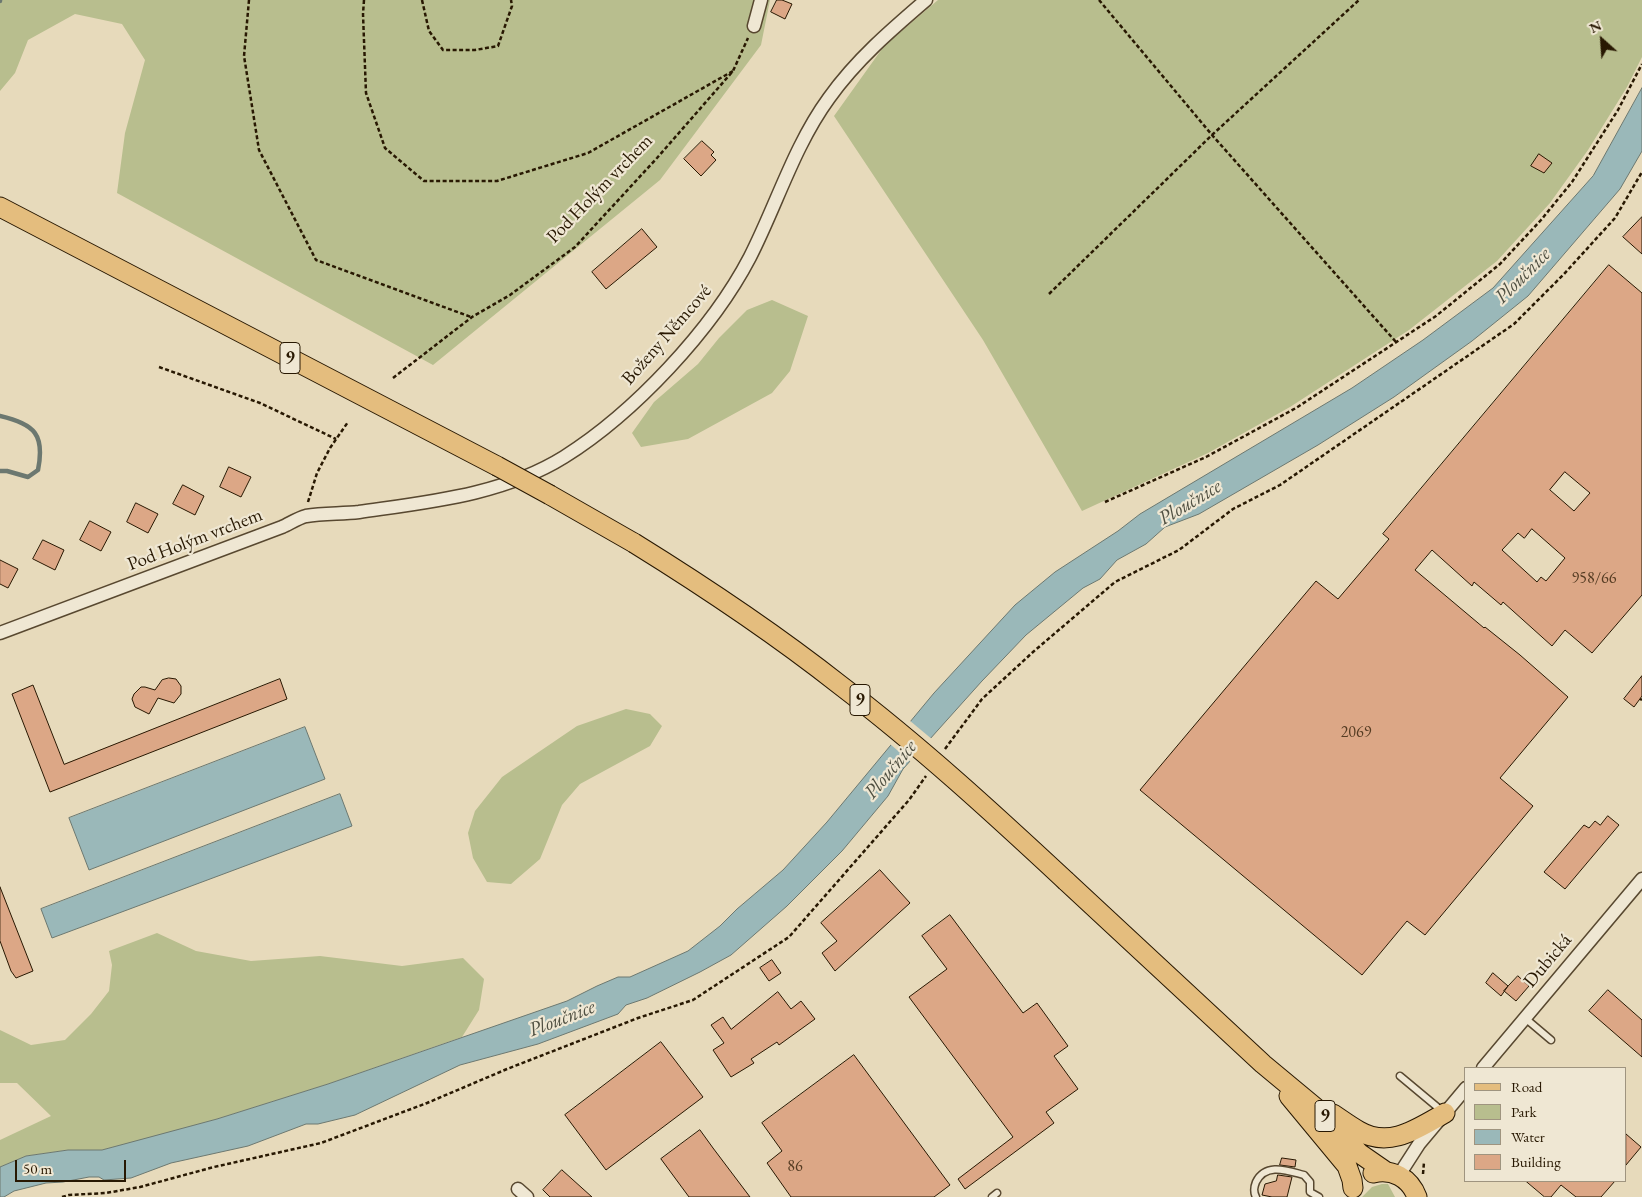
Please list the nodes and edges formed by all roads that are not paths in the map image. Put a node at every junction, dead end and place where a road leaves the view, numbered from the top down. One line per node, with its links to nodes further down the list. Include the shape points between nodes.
1 (761, 0): 3 (street)
2 (926, 0): 5 (street, Boženy Němcové, via 875,45 829,98 794,160 750,257 697,335 651,386 597,434 537,472 492,488 451,498)
3 (754, 26)
4 (0, 207): 10 (main road, 9, bridge, via 497,466 684,574 772,634 892,726 1028,845)
5 (304, 516): 6 (street, Pod Holým vrchem)
6 (0, 633)
7 (1642, 879): 8 (street, Dubická)
8 (1525, 1018): 9 (lane); 11 (street, Dubická)
9 (1551, 1040)
10 (1263, 1064): 14 (main road, via 1354,1128 1376,1137 1405,1135); 15 (main road, 9, via 1322,1113 1359,1153); 16 (main road, 9, via 1344,1160 1350,1172)
11 (1484, 1067)
12 (1400, 1076): 14 (lane)
13 (1464, 1090): 14 (street)
14 (1445, 1113): 15 (street)
15 (1392, 1173): 16 (main road, 9, via 1370,1174 1357,1182); 19 (main road, 9, via 1411,1185)
16 (1350, 1192)
17 (1256, 1197): 18 (lane, via 1254,1187 1258,1178 1273,1168 1304,1175 1310,1182 1310,1192)
18 (1319, 1197)
19 (1417, 1197)

